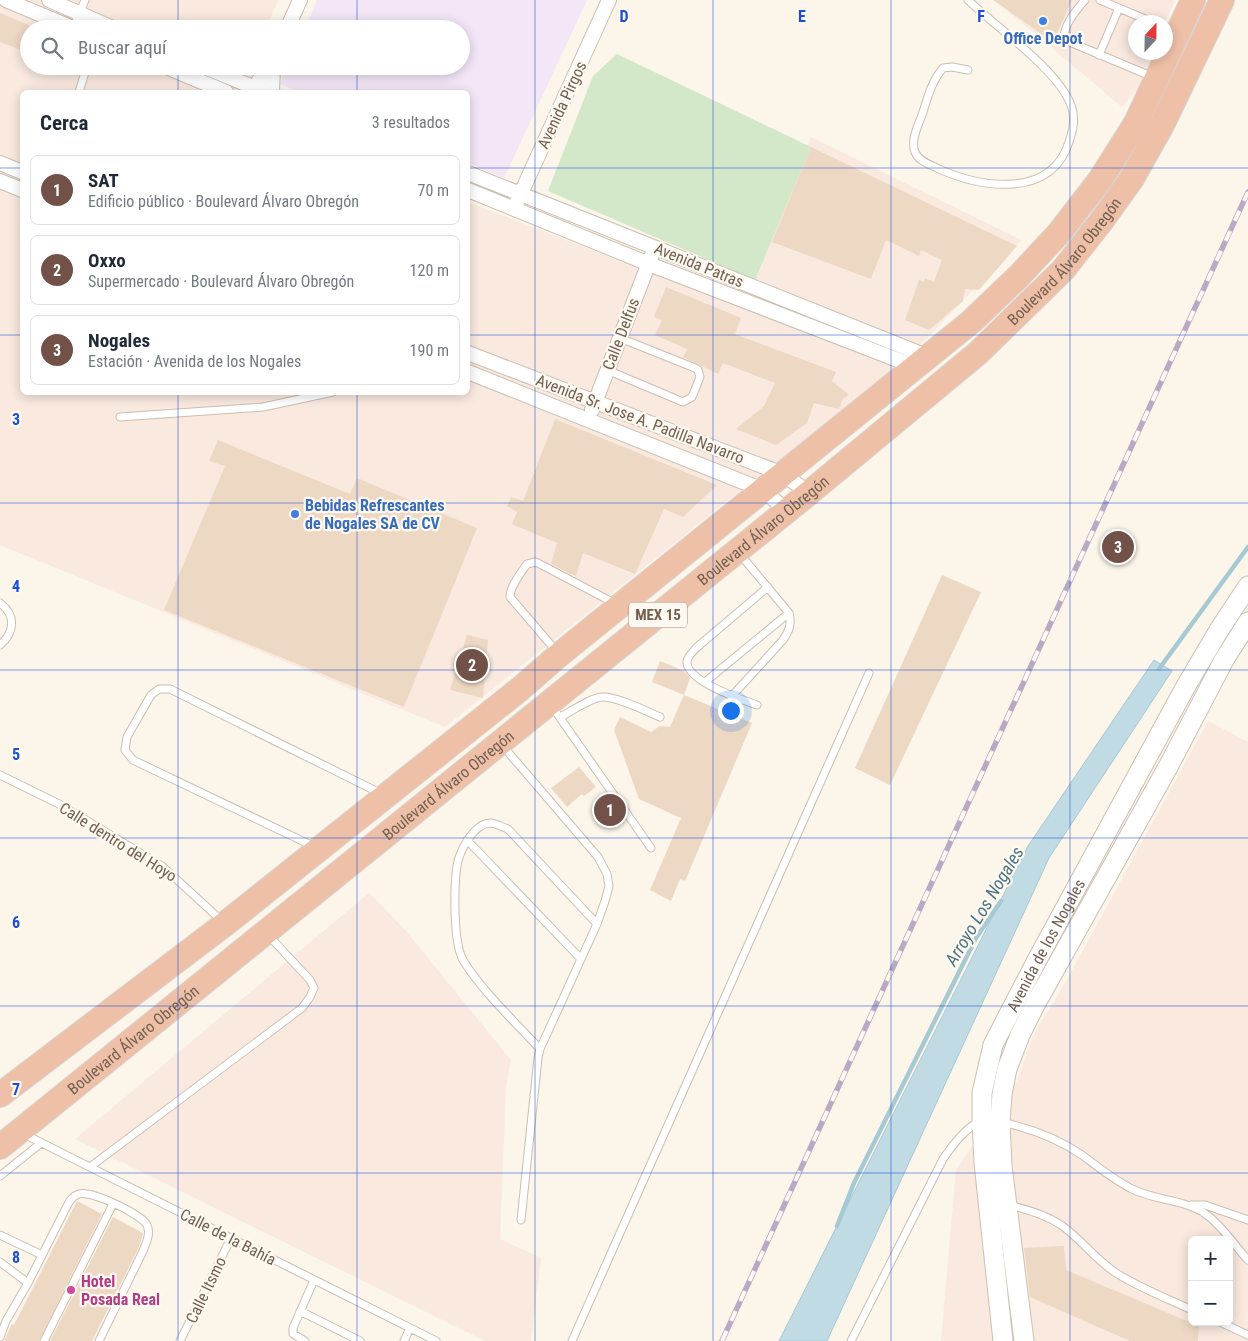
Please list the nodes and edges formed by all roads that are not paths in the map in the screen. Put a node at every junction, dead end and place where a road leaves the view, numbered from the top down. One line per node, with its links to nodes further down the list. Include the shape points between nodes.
1 (6, 0): 14 (street)
2 (49, 0): 12 (street)
3 (85, 0): 12 (lane)
4 (300, 0): 17 (street)
5 (609, 0): 37 (street, Avenida Pirgos)
6 (968, 0): 19 (lane, via 1060,84 1072,106 1074,124 1057,166 1046,175 1028,182 980,183 947,172 915,154 913,143 936,76 943,68)
7 (1085, 0): 18 (lane, via 1065,30 1065,40)
8 (1100, 0): 11 (lane)
9 (1193, 0): 25 (highway, Boulevard Álvaro Obregón / MEX 15, via 1174,32)
10 (1222, 0): 52 (highway, Boulevard Álvaro Obregón / MEX 15, via 1162,125 1131,180 1063,270 978,353)
11 (1119, 8): 13 (lane); 18 (lane)
12 (80, 14): 15 (lane); 16 (street)
13 (1136, 15)
14 (55, 20)
15 (77, 20)
16 (92, 20)
17 (292, 20)
18 (1099, 55): 25 (lane)
19 (968, 70)
20 (84, 75): 26 (lane)
21 (185, 75): 27 (street)
22 (221, 75): 28 (street)
23 (266, 75): 29 (street)
24 (271, 75): 30 (street)
25 (1157, 78): 43 (highway, Boulevard Álvaro Obregón / MEX 15, via 1131,131 1100,180 1059,233 1013,283)
26 (80, 90)
27 (221, 90)
28 (254, 90)
29 (257, 90)
30 (272, 90)
31 (0, 163): 32 (street)
32 (20, 171)
33 (470, 174): 37 (street, Avenida Patras)
34 (0, 181): 35 (street)
35 (20, 189)
36 (470, 191): 38 (street, Avenida Patras)
37 (521, 194): 38 (street, Avenida Pirgos); 39 (street, Avenida Patras)
38 (514, 209): 40 (street, Avenida Patras)
39 (656, 248): 40 (street, Calle Delfus); 43 (street, Avenida Patras)
40 (649, 264): 41 (street, Calle Delfus); 43 (street, Avenida Patras)
41 (620, 338): 44 (street, Calle Delfus); 44 (lane, via 698,370 700,377 692,397 683,402)
42 (470, 354): 47 (street, Avenida Sr. Jose A. Padilla Navarro)
43 (922, 362): 50 (highway, Boulevard Álvaro Obregón / MEX 15)
44 (607, 370): 47 (street, Calle Delfus)
45 (470, 373): 49 (street, Avenida Sr. Jose A. Padilla Navarro)
46 (319, 395): 48 (lane, via 263,406)
47 (595, 402): 49 (street, Calle Delfus); 50 (street, Avenida Sr. Jose A. Padilla Navarro)
48 (120, 417)
49 (588, 420): 51 (street, Avenida Sr. Jose A. Padilla Navarro)
50 (783, 474): 51 (highway, Boulevard Álvaro Obregón / MEX 15); 52 (street, Avenida Sr. Jose A. Padilla Navarro)
51 (763, 490): 53 (street, Avenida Sr. Jose A. Padilla Navarro); 58 (highway, Boulevard Álvaro Obregón / MEX 15)
52 (809, 493): 53 (highway, Boulevard Álvaro Obregón / MEX 15)
53 (787, 511): 54 (highway, Boulevard Álvaro Obregón / MEX 15)
54 (738, 550): 56 (lane); 61 (highway, Boulevard Álvaro Obregón / MEX 15)
55 (1248, 586): 82 (main road, Avenida de los Nogales, via 1186,686 1004,1022 994,1045 982,1093)
56 (768, 587): 59 (lane); 65 (lane, via 690,655 688,666)
57 (0, 603): 62 (lane, via 10,614 12,622 6,639)
58 (621, 606): 63 (highway, Boulevard Álvaro Obregón / MEX 15); 63 (lane, via 536,562 527,564 510,597)
59 (789, 613): 65 (lane); 66 (lane, via 790,627 783,640)
60 (1248, 622): 82 (main road, Avenida de los Nogales, via 1224,660 1020,1035)
61 (634, 634): 63 (highway, via 589,652); 68 (highway, Boulevard Álvaro Obregón / MEX 15)
62 (0, 645)
63 (559, 655): 70 (highway, via 542,696); 72 (highway, Boulevard Álvaro Obregón / MEX 15)
64 (868, 673): 113 (lane)
65 (705, 682): 66 (lane)
66 (731, 697): 67 (lane)
67 (757, 705)
68 (555, 710): 69 (lane, via 604,697); 70 (highway, Boulevard Álvaro Obregón / MEX 15); 74 (lane)
69 (660, 717)
70 (506, 737): 77 (lane, via 598,857 607,874 609,886); 78 (highway, Boulevard Álvaro Obregón / MEX 15)
71 (0, 776): 76 (lane, Calle dentro del Hoyo, via 62,805 162,866)
72 (385, 795): 75 (highway, Boulevard Álvaro Obregón / MEX 15); 75 (lane, via 170,689 151,695 127,737 125,750 132,760)
73 (467, 840): 77 (lane, via 488,823 508,829); 79 (lane); 80 (lane, via 457,865 457,942 463,959 496,1002)
74 (651, 848)
75 (319, 849): 76 (highway, Boulevard Álvaro Obregón / MEX 15)
76 (225, 924): 81 (highway, Boulevard Álvaro Obregón / MEX 15)
77 (597, 924): 79 (lane)
78 (265, 932): 83 (highway, Boulevard Álvaro Obregón / MEX 15); 86 (lane, via 314,988 302,1008)
79 (581, 959): 80 (lane)
80 (540, 1049): 91 (lane)
81 (4, 1090)
82 (991, 1121): 89 (lane, via 1025,1127 1046,1135 1132,1189); 90 (main road, Avenida de los Nogales, via 1001,1147); 114 (lane, via 968,1127 943,1159); 115 (main road, Avenida de los Nogales, via 984,1164)
83 (20, 1132): 84 (lane, Calle de la Bahía); 85 (highway, Boulevard Álvaro Obregón / MEX 15)
84 (41, 1143): 86 (lane, Calle de la Bahía); 87 (lane)
85 (0, 1147)
86 (90, 1167): 94 (lane, Calle de la Bahía)
87 (0, 1176)
88 (113, 1204): 95 (lane, via 86,1193 71,1199); 106 (lane); 107 (lane, via 141,1218 149,1230 143,1251)
89 (1186, 1204): 92 (lane, via 1205,1205); 96 (lane, via 1208,1216)
90 (1007, 1205): 100 (lane, via 1044,1215 1062,1226 1114,1272); 116 (main road, Avenida de los Nogales)
91 (521, 1220)
92 (1248, 1220)
93 (0, 1235): 95 (lane)
94 (231, 1238): 98 (lane, Calle de la Bahía); 108 (lane, Calle Itsmo)
95 (42, 1255): 99 (lane)
96 (1248, 1260)
97 (0, 1262): 99 (lane)
98 (314, 1280): 101 (lane); 103 (lane, Calle de la Bahía)
99 (28, 1282): 105 (lane)
100 (1188, 1308)
101 (300, 1311): 109 (lane, via 293,1334); 110 (lane)
102 (1229, 1326): 104 (lane)
103 (410, 1328): 111 (lane); 112 (lane, Calle de la Bahía)
104 (1248, 1335)
105 (0, 1337)
106 (44, 1341)
107 (99, 1341)
108 (180, 1341)
109 (305, 1341)
110 (360, 1341)
111 (404, 1341)
112 (436, 1341)
113 (572, 1341)
114 (852, 1341)
115 (1003, 1341)
116 (1024, 1341)

